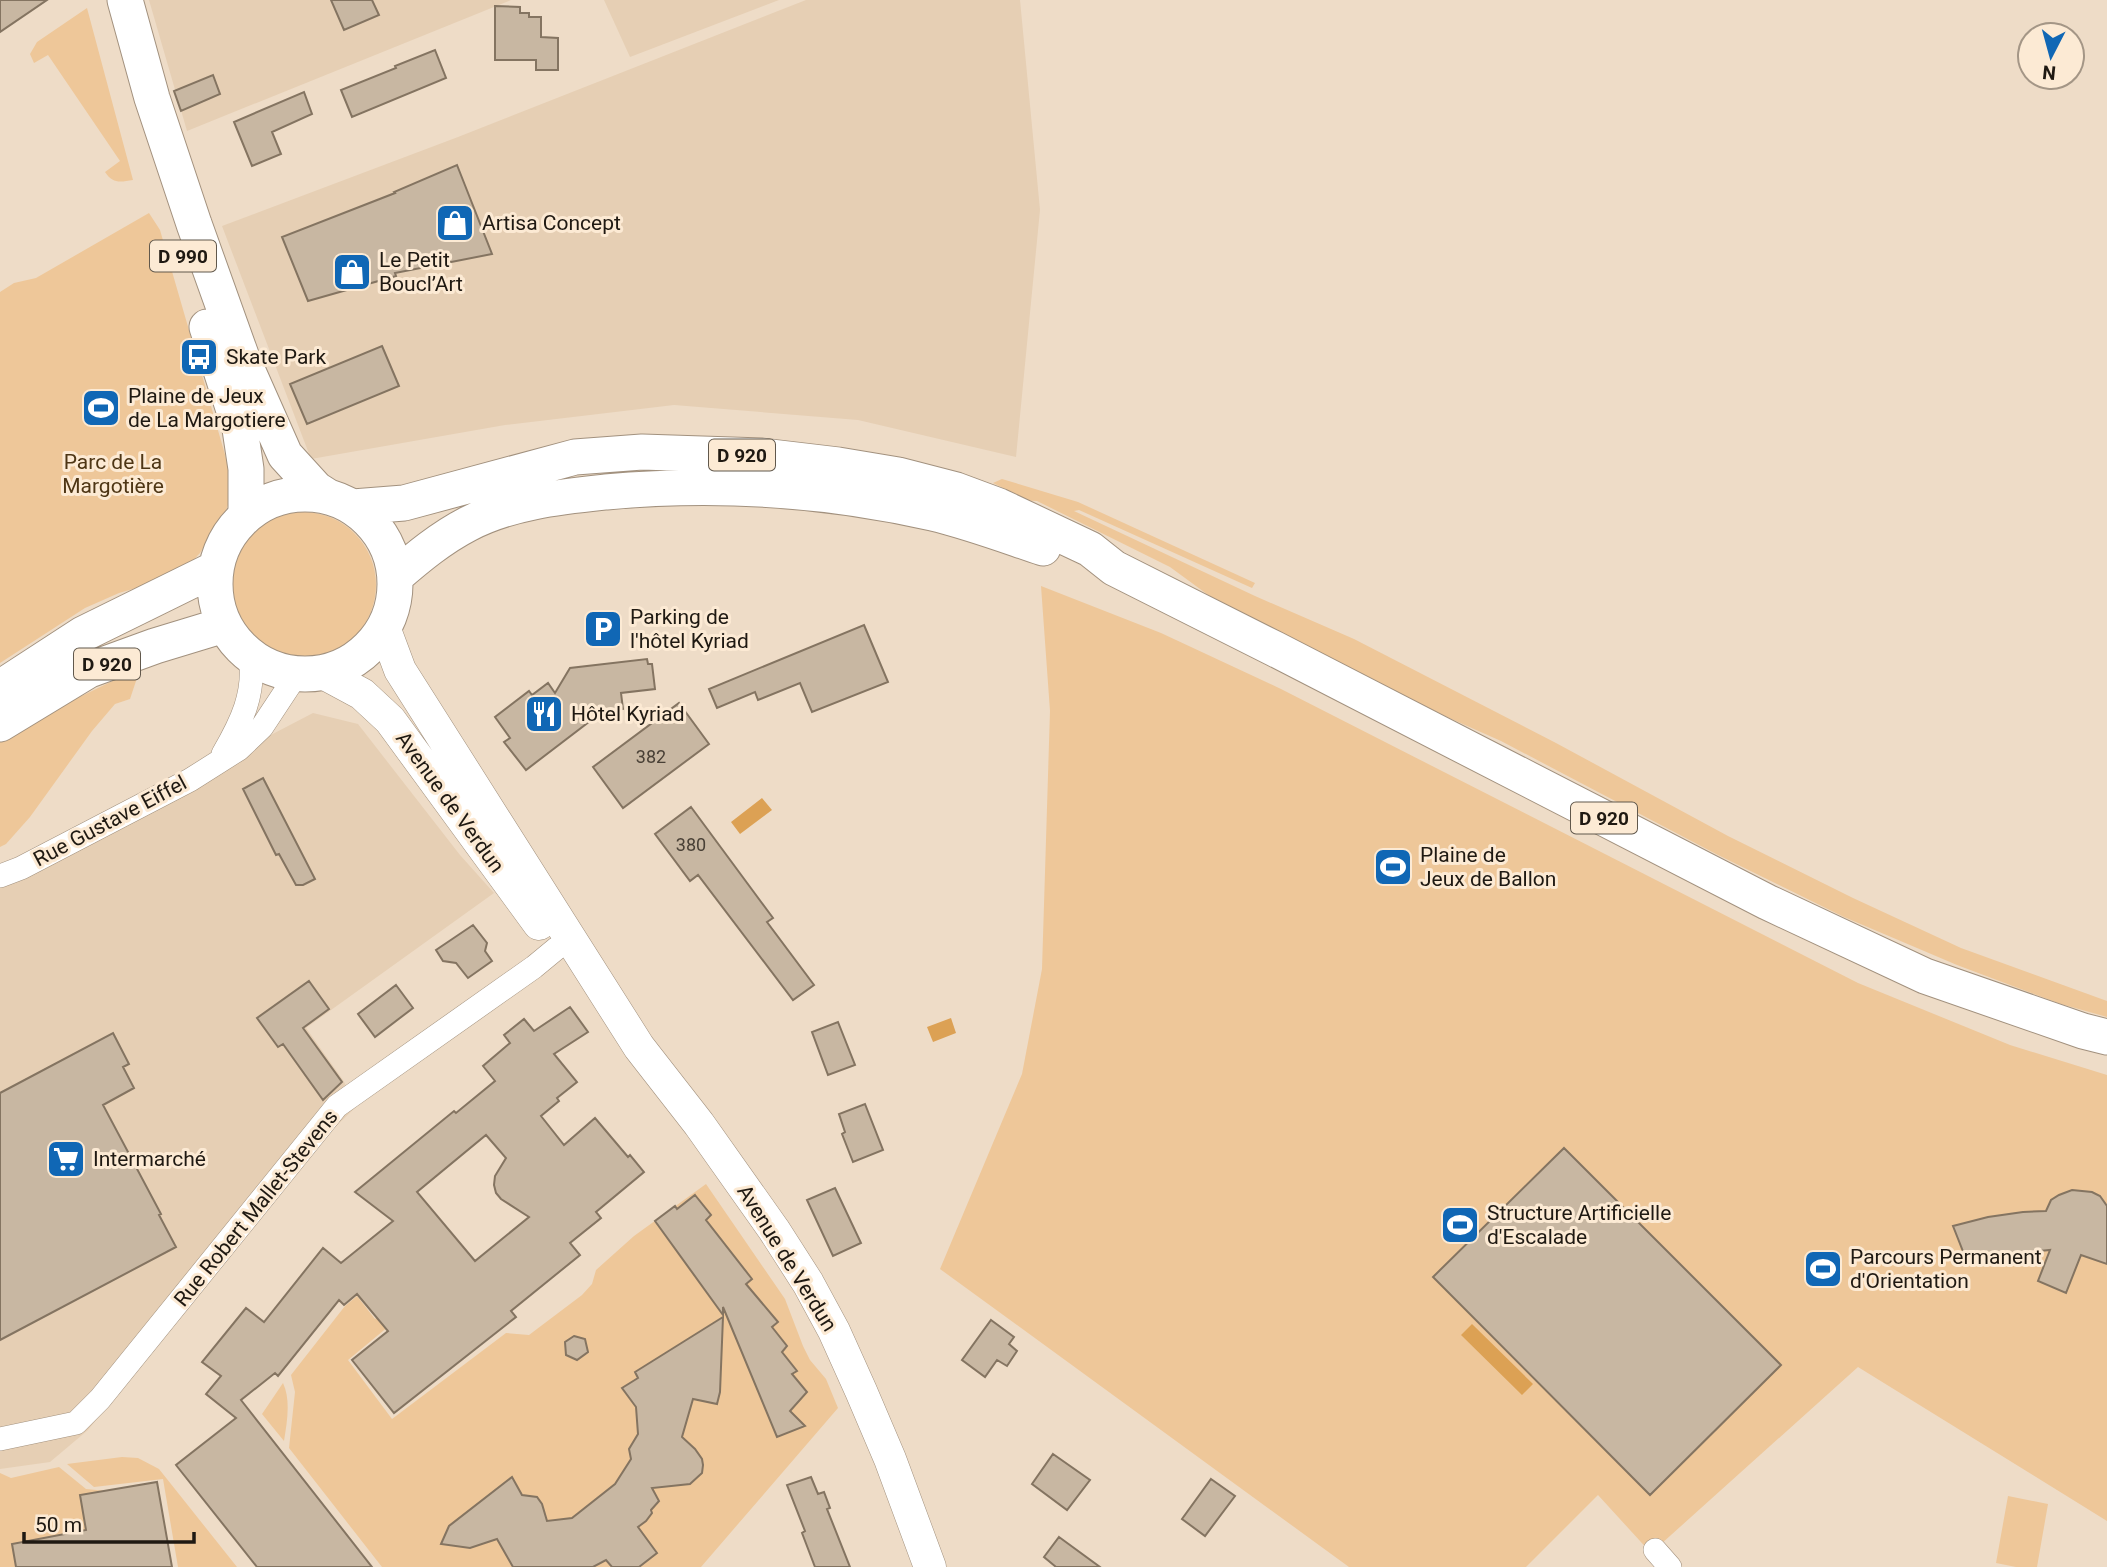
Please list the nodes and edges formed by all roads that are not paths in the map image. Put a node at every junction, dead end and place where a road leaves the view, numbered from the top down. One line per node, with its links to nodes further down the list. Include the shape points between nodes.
1 (104, 0): 4 (main road, D 990, via 240,429)
2 (125, 0): 3 (main road, via 152,97 242,358 285,455 316,489)
3 (340, 502): 4 (main road, via 299,494 271,500); 5 (main road, D 920, via 404,503 575,457 642,452 762,456 898,475 957,489 1090,549); 7 (main road, via 374,526 389,550)
4 (246, 515): 6 (main road, via 230,533)
5 (1114, 568): 7 (main road, D 920, via 988,529 873,501 692,487 560,497 511,508 468,524 433,545); 17 (main road, D 920, via 1780,908 1925,976)
6 (215, 569): 8 (main road); 12 (main road, D 920, via 83,634)
7 (395, 577): 9 (main road, via 393,603)
8 (224, 625): 10 (main road); 13 (main road, D 920, via 89,670)
9 (384, 628): 11 (main road, via 371,646 348,664); 18 (main road, Avenue de Verdun, via 400,670)
10 (250, 656): 11 (main road, via 280,671); 14 (street, Rue Gustave Eiffel, via 247,704)
11 (310, 673): 14 (street, Rue Gustave Eiffel, via 262,727); 16 (main road, Avenue de Verdun, via 362,694 390,720)
12 (0, 688)
13 (0, 724)
14 (218, 763): 15 (street, Rue Gustave Eiffel)
15 (0, 876)
16 (557, 948): 18 (main road, Avenue de Verdun, via 606,1014); 19 (street, Rue Robert Mallet-Stevens, via 337,1106 76,1423)
17 (2107, 1037)
18 (639, 1047): 20 (main road, Avenue de Verdun, via 706,1134 808,1283 861,1391)
19 (0, 1439)
20 (930, 1567)

